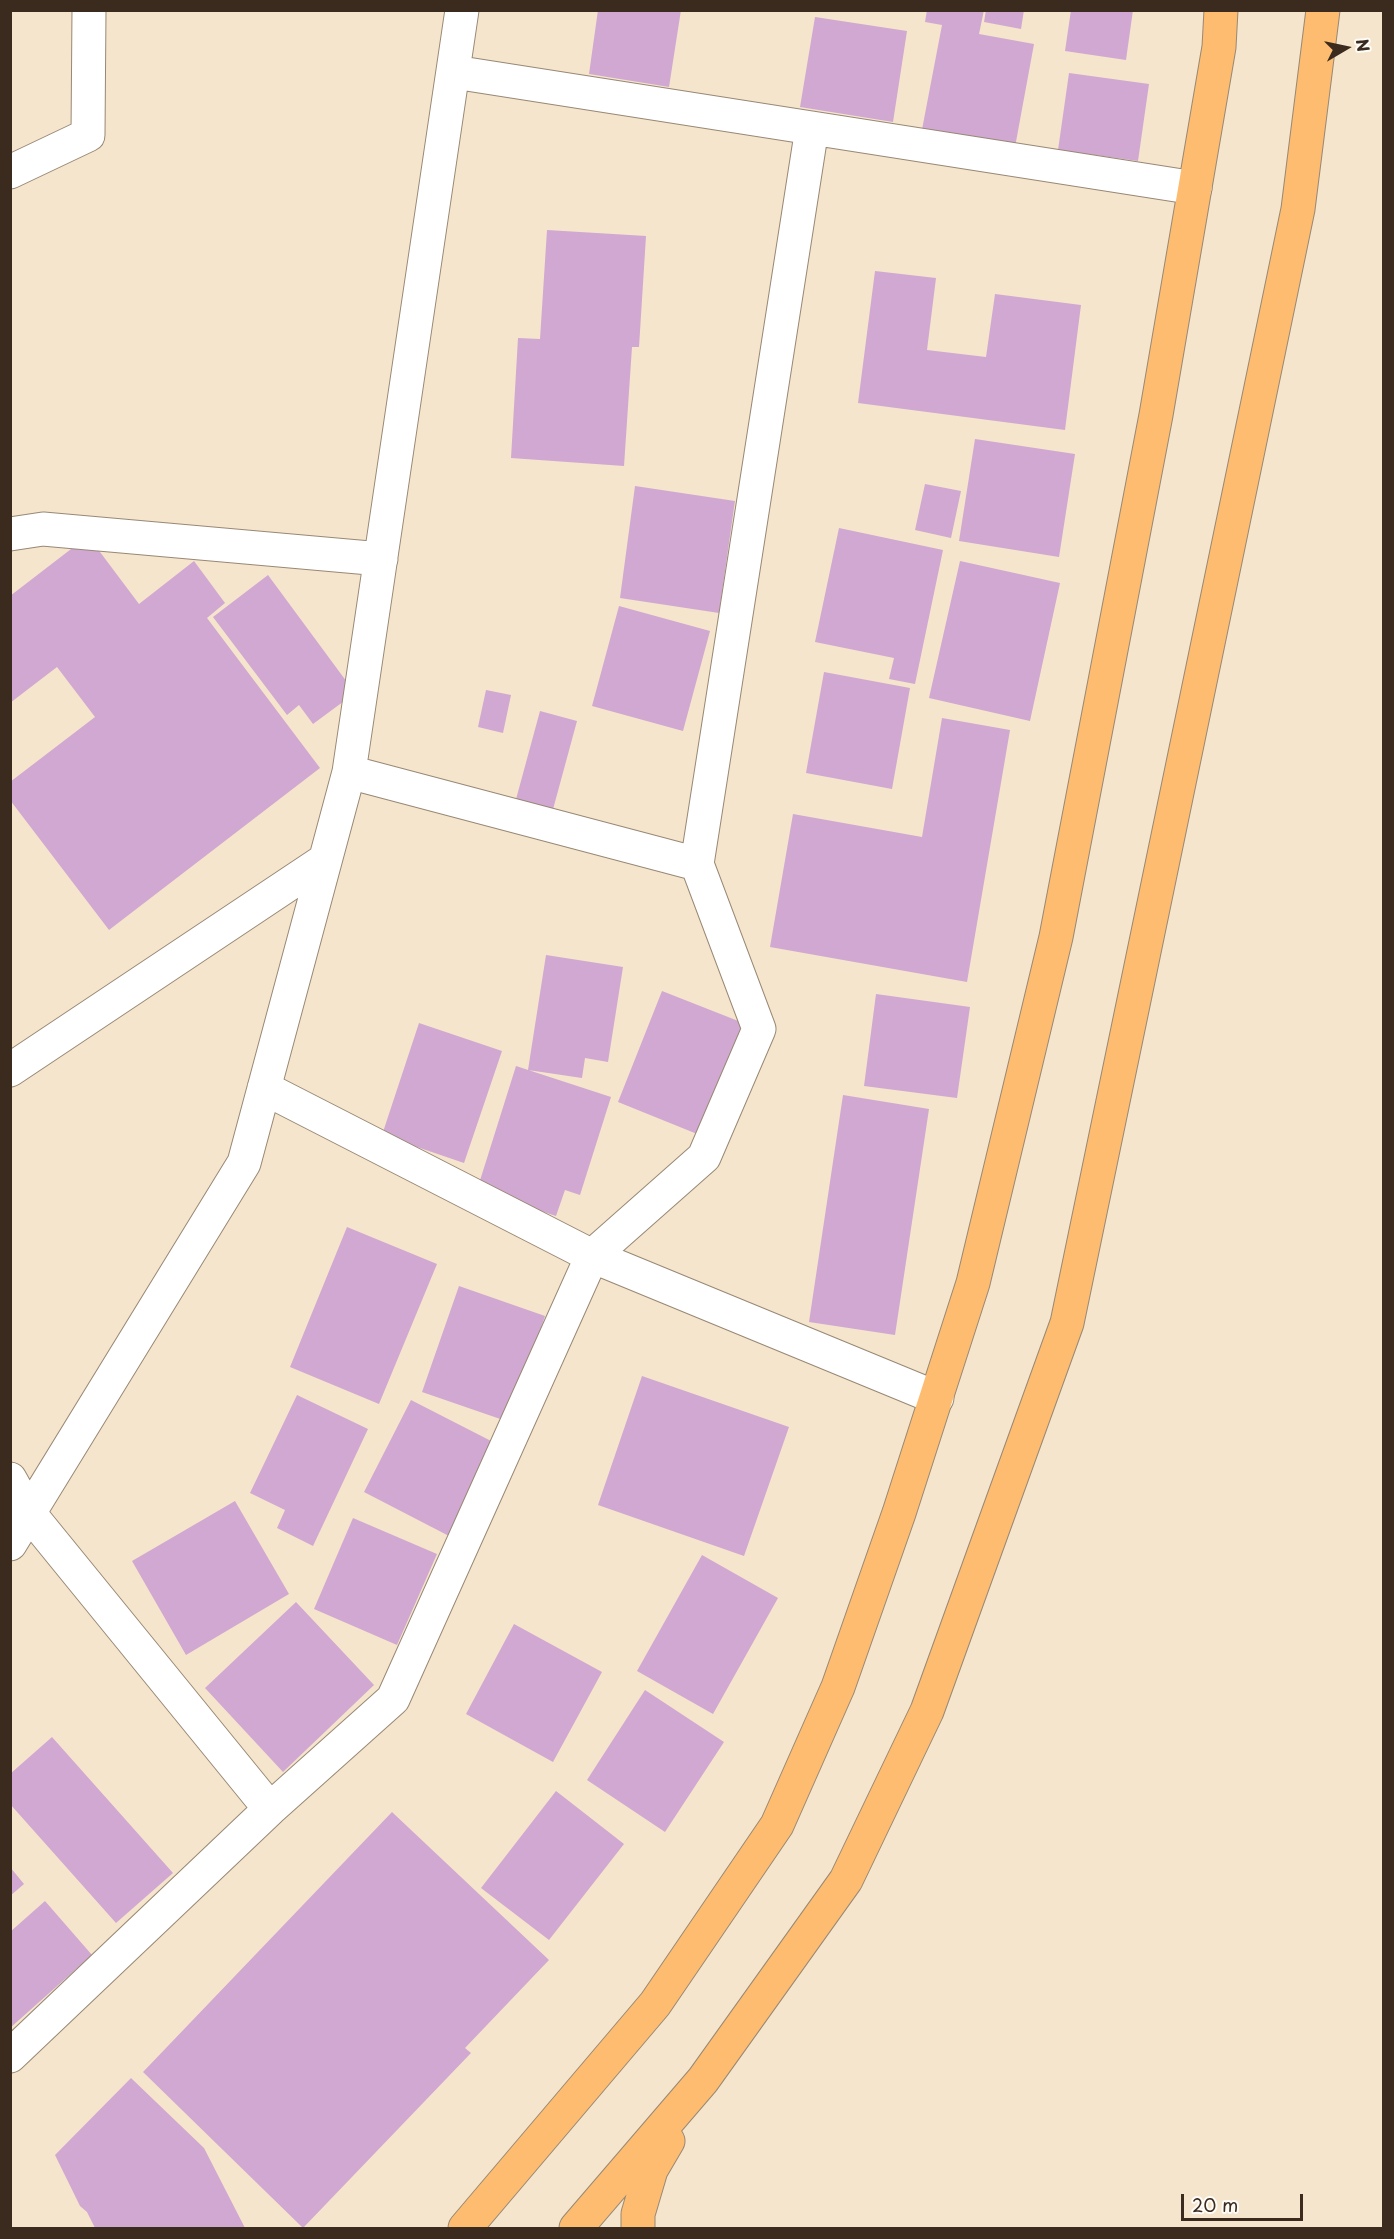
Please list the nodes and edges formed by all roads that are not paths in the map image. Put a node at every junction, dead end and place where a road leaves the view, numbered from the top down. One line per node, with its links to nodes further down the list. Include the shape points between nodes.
1 (89, 10): 7 (street, via 88,135)
2 (462, 10): 5 (street)
3 (1221, 10): 8 (main road, via 1219,47)
4 (1323, 10): 23 (main road, via 1298,209 1067,1323 927,1711 877,1817 846,1880)
5 (454, 72): 6 (street); 10 (street)
6 (812, 128): 8 (street); 13 (street)
7 (10, 172)
8 (1195, 188): 17 (main road, via 1156,415 1056,937 973,1283)
9 (10, 534): 10 (street, via 43,528)
10 (381, 559): 11 (street)
11 (349, 772): 12 (street); 13 (street)
12 (325, 860): 14 (street); 15 (street)
13 (697, 864): 16 (street, via 759,1029 704,1157)
14 (10, 1070)
15 (264, 1088): 16 (street); 19 (street, via 244,1163)
16 (592, 1256): 17 (street); 21 (street, via 393,1699)
17 (937, 1398): 24 (main road, via 838,1687 777,1825 655,2004)
18 (10, 1479): 19 (street)
19 (30, 1513): 20 (street); 21 (street)
20 (10, 1544)
21 (270, 1809): 22 (street)
22 (10, 2056)
23 (703, 2080): 25 (main road); 26 (main road, via 651,2170 638,2214)
24 (465, 2229)
25 (576, 2229)
26 (638, 2229)

